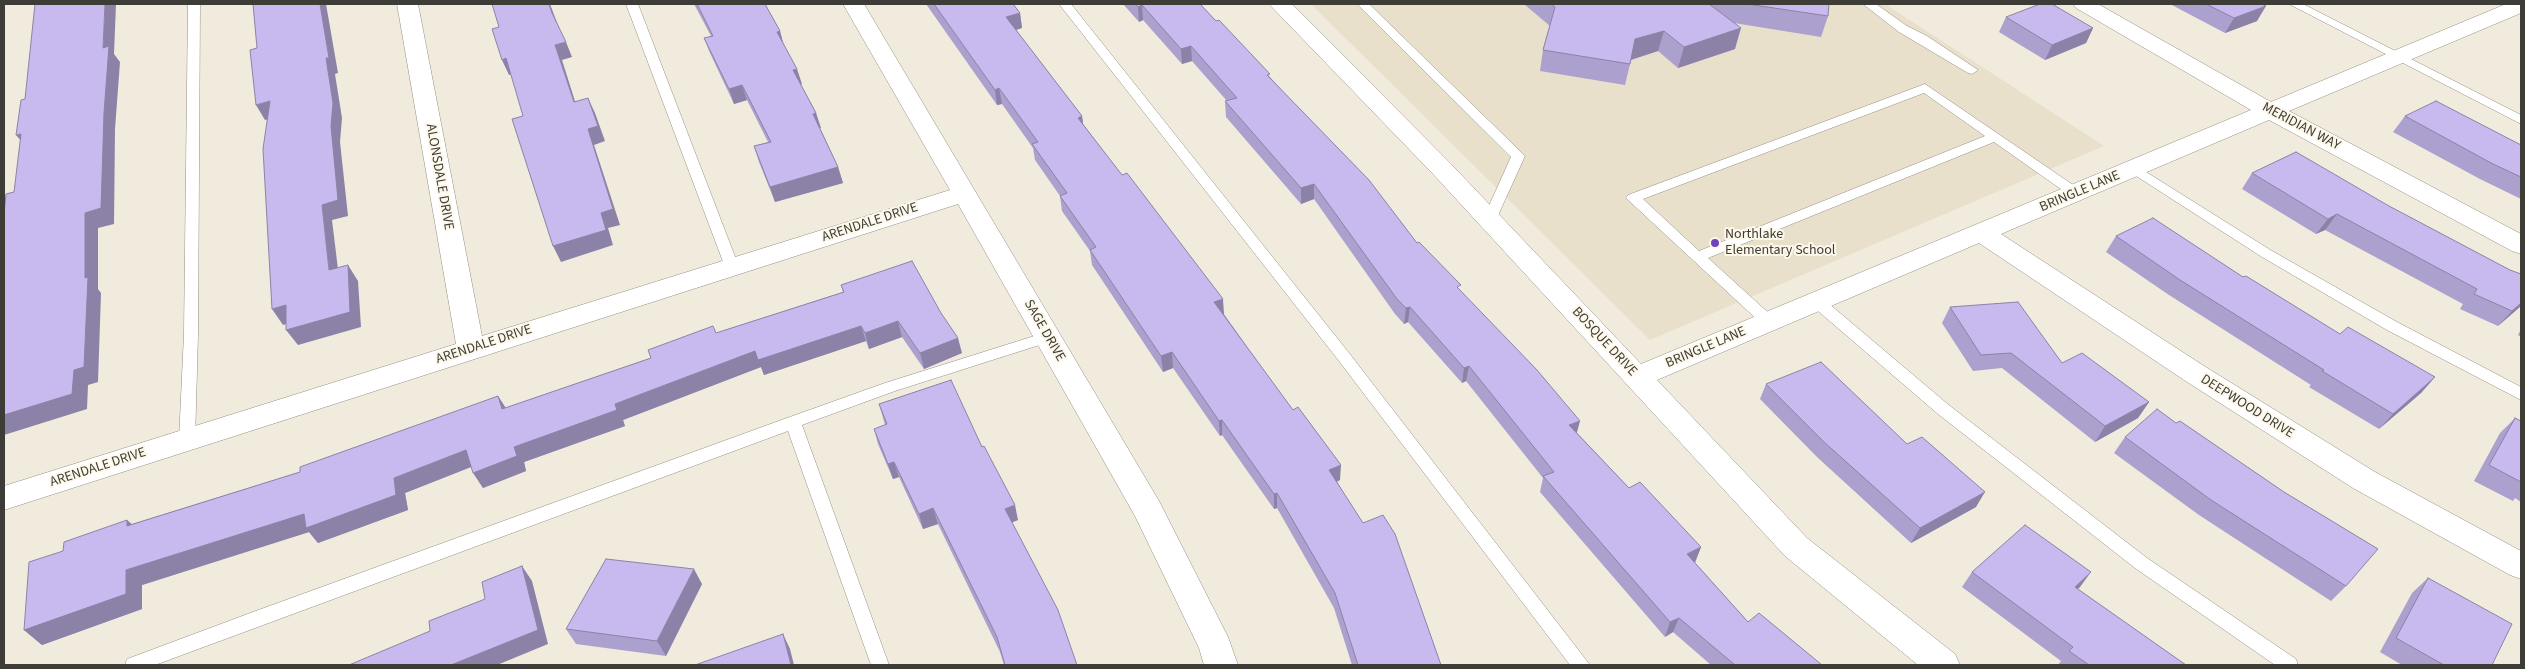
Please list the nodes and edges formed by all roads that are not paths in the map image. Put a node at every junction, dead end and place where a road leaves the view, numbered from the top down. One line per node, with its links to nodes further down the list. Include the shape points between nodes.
1 (194, 4): 32 (lane)
2 (407, 4): 28 (street, ALONSDALE DRIVE)
3 (632, 4): 24 (lane)
4 (854, 4): 18 (street, SAGE DRIVE)
5 (1065, 4): 38 (lane, via 1344,357)
6 (1280, 4): 20 (street, BOSQUE DRIVE)
7 (1363, 4): 20 (lane, via 1518,156)
8 (1869, 4): 13 (lane, via 1903,29)
9 (2083, 4): 14 (street, MERIDIAN WAY)
10 (2295, 4): 12 (lane)
11 (2512, 9): 12 (street, BRINGLE LANE)
12 (2398, 58): 14 (street, BRINGLE LANE); 15 (lane)
13 (1972, 70)
14 (2272, 112): 17 (street, BRINGLE LANE); 22 (street, MERIDIAN WAY)
15 (2521, 120)
16 (1995, 137): 19 (lane); 23 (lane); 23 (lane, via 1925,88 1633,198)
17 (2135, 169): 19 (street, BRINGLE LANE); 30 (lane, via 2275,259)
18 (964, 194): 24 (street, ARENDALE DRIVE); 27 (street, SAGE DRIVE)
19 (2077, 194): 21 (street, BRINGLE LANE)
20 (1490, 220): 29 (street, BOSQUE DRIVE)
21 (1982, 234): 25 (street, BRINGLE LANE); 34 (street, DEEPWOOD DRIVE, via 2364,480)
22 (2521, 246)
23 (1697, 257): 26 (lane)
24 (732, 267): 28 (street, ARENDALE DRIVE)
25 (1816, 301): 26 (street, BRINGLE LANE); 40 (lane, via 1944,410 2141,563)
26 (1768, 322): 29 (street, BRINGLE LANE)
27 (1047, 337): 31 (lane, via 890,386); 37 (street, SAGE DRIVE, via 1148,510 1216,647)
28 (471, 349): 32 (street, ARENDALE DRIVE)
29 (1637, 377): 39 (street, BOSQUE DRIVE, via 1796,548)
30 (2521, 394)
31 (793, 422): 35 (lane); 36 (lane)
32 (187, 440): 33 (street, ARENDALE DRIVE)
33 (4, 498)
34 (2521, 566)
35 (134, 665)
36 (880, 665)
37 (1221, 665)
38 (1581, 665)
39 (1943, 665)
40 (2289, 665)

